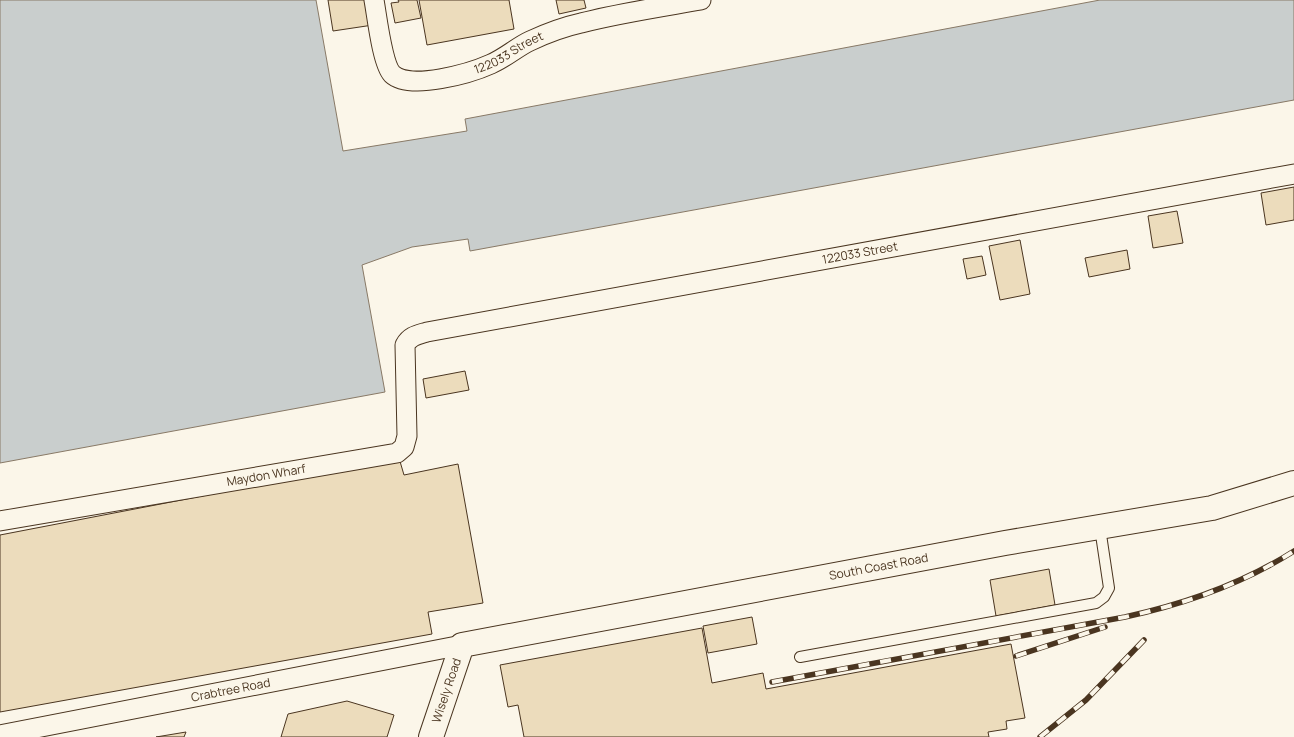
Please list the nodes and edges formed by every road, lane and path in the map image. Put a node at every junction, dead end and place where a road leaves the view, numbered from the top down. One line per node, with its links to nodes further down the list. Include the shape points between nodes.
1 (374, 0): 2 (street, 122033 Street, via 385,61 391,73 400,78 424,81 490,65 528,42 582,22)
2 (701, 0)
3 (1294, 174): 4 (street, 122033 Street)
4 (427, 332): 6 (street, Maydon Wharf, via 414,336 405,345 407,436 404,447 397,453)
5 (1294, 483): 7 (street, South Coast Road, via 1212,508)
6 (0, 521)
7 (1100, 528): 8 (street, South Coast Road); 9 (lane, via 1109,588 1096,603)
8 (462, 645): 10 (street, Crabtree Road); 11 (street, Wisely Road)
9 (800, 657)
10 (0, 735)
11 (431, 737)

